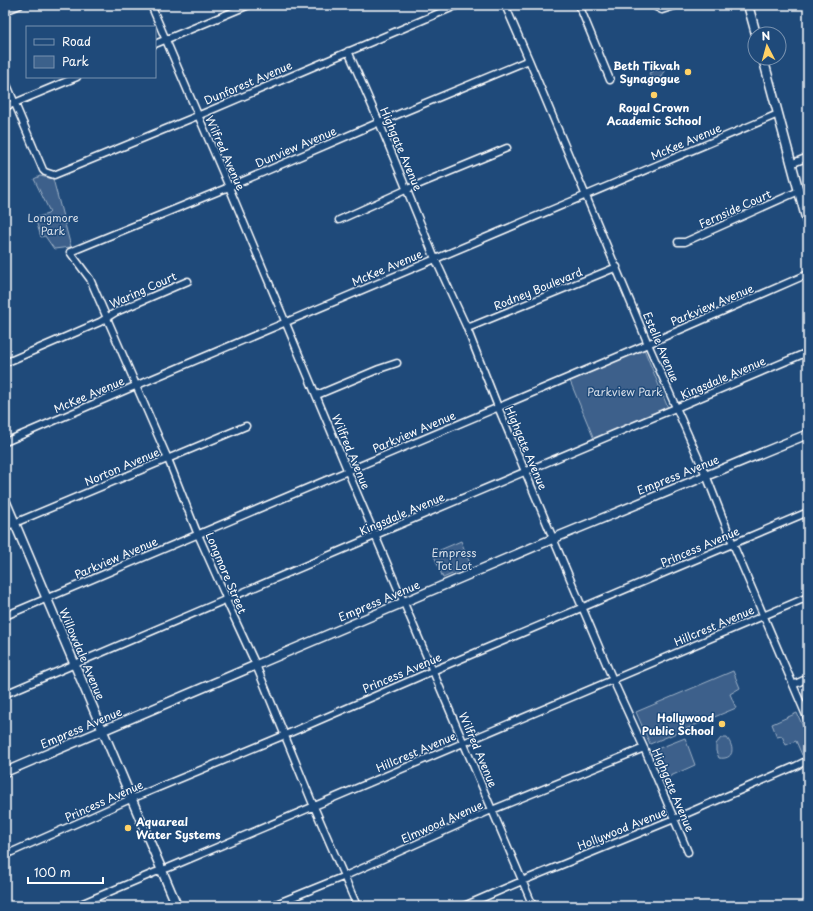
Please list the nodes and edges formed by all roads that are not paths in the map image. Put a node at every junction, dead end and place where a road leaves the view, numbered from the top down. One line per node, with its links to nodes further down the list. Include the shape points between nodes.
1 (20, 5): 10 (street)
2 (151, 5): 12 (street, Wilfred Avenue)
3 (249, 5): 12 (street)
4 (458, 5): 14 (street, Dunforest Avenue)
5 (505, 5): 15 (street, Estelle Avenue)
6 (579, 5): 19 (street)
7 (655, 5): 8 (street, via 662,10)
8 (678, 5)
9 (748, 5): 11 (street)
10 (5, 11)
11 (754, 26)
12 (166, 40): 13 (street); 23 (street, Wilfred Avenue)
13 (156, 44)
14 (348, 51): 23 (street, Dunforest Avenue); 24 (street, Highgate Avenue)
15 (529, 60): 24 (street, Dunview Avenue); 31 (street, Estelle Avenue)
16 (765, 66): 22 (street)
17 (75, 78): 20 (street)
18 (5, 80): 20 (street)
19 (610, 80)
20 (15, 103): 21 (street); 23 (street, Dunforest Avenue, via 43,170 54,175)
21 (5, 107)
22 (778, 114): 27 (street); 31 (street, McKee Avenue)
23 (198, 115): 28 (street, Wilfred Avenue)
24 (379, 122): 28 (street, Dunview Avenue); 29 (street, Highgate Avenue)
25 (507, 148): 29 (street)
26 (808, 157): 27 (street)
27 (792, 164): 30 (street)
28 (229, 187): 35 (street, Dunview Avenue); 41 (street, Wilfred Avenue)
29 (407, 189): 32 (street); 36 (street, Highgate Avenue)
30 (799, 191): 33 (street); 34 (street, Fernside Court, via 686,242)
31 (586, 196): 36 (street, McKee Avenue); 37 (street, Estelle Avenue)
32 (339, 220)
33 (808, 225)
34 (678, 242)
35 (70, 252): 40 (street, Longmore Street, via 90,279)
36 (435, 259): 41 (street, McKee Avenue); 42 (street, Highgate Avenue)
37 (617, 268): 42 (street, Rodney Boulevard, via 470,327); 43 (street, Estelle Avenue)
38 (808, 274): 43 (street, Parkview Avenue)
39 (188, 282): 40 (street, Waring Court)
40 (107, 318): 45 (street, Waring Court); 47 (street, Longmore Street)
41 (286, 322): 47 (street, McKee Avenue); 48 (street, Wilfred Avenue)
42 (466, 326): 49 (street, Highgate Avenue)
43 (648, 344): 49 (street, Parkview Avenue); 50 (street, Estelle Avenue)
44 (808, 352): 50 (street, Kingsdale Avenue)
45 (5, 363)
46 (397, 363): 48 (street)
47 (136, 386): 53 (street, McKee Avenue); 54 (street, Longmore Street)
48 (317, 395): 55 (street, Wilfred Avenue)
49 (498, 407): 55 (street, Parkview Avenue); 56 (street, Highgate Avenue)
50 (677, 408): 56 (street, Kingsdale Avenue); 57 (street, Estelle Avenue)
51 (246, 426): 54 (street, Norton Avenue)
52 (808, 434): 57 (street, Empress Avenue)
53 (5, 442)
54 (168, 459): 60 (street, Norton Avenue); 62 (street, Longmore Street)
55 (348, 471): 62 (street, Parkview Avenue); 63 (street, Wilfred Avenue)
56 (526, 472): 63 (street, Kingsdale Avenue); 64 (street, Highgate Avenue)
57 (706, 475): 64 (street, Empress Avenue); 65 (street, Estelle Avenue)
58 (5, 500): 60 (street, Willowdale Avenue)
59 (808, 512): 65 (street, Princess Avenue)
60 (15, 523): 61 (street, Norton Avenue); 67 (street, Willowdale Avenue)
61 (5, 527)
62 (198, 534): 67 (street, Parkview Avenue); 68 (street, Longmore Street)
63 (375, 536): 68 (street, Kingsdale Avenue); 69 (street, Wilfred Avenue)
64 (553, 539): 69 (street, Empress Avenue); 70 (street, Highgate Avenue)
65 (733, 544): 70 (street, Princess Avenue); 72 (street, Estelle Avenue)
66 (808, 597): 72 (street, Hillcrest Avenue)
67 (47, 598): 71 (street, Parkview Avenue); 73 (street, Willowdale Avenue)
68 (226, 600): 73 (street, Kingsdale Avenue); 74 (street, Longmore Street)
69 (404, 602): 74 (street, Empress Avenue); 75 (street, Wilfred Avenue)
70 (583, 608): 75 (street, Princess Avenue); 77 (street, Highgate Avenue)
71 (5, 616)
72 (764, 616): 77 (street, Hillcrest Avenue); 78 (street, Estelle Avenue)
73 (75, 665): 79 (street, Kingsdale Avenue); 81 (street, Willowdale Avenue)
74 (256, 665): 81 (street, Empress Avenue); 82 (street, Longmore Street)
75 (433, 671): 82 (street, Princess Avenue); 83 (street, Wilfred Avenue)
76 (808, 678): 78 (street)
77 (613, 680): 83 (street, Hillcrest Avenue); 84 (street, Highgate Avenue)
78 (793, 685): 80 (street, Estelle Avenue)
79 (5, 694)
80 (808, 720)
81 (103, 731): 86 (street, Empress Avenue); 87 (street, Willowdale Avenue)
82 (285, 735): 87 (street, Princess Avenue); 88 (street, Longmore Street)
83 (464, 743): 88 (street, Hillcrest Avenue); 89 (street, Wilfred Avenue)
84 (644, 748): 89 (street, Elmwood Avenue); 90 (street, Highgate Avenue)
85 (808, 760): 90 (street, Hollywood Avenue)
86 (5, 772)
87 (132, 799): 92 (street, Princess Avenue); 93 (street, Willowdale Avenue)
88 (314, 807): 93 (street, Hillcrest Avenue); 94 (street, Longmore Street)
89 (492, 810): 94 (street, Elmwood Avenue); 95 (street, Wilfred Avenue)
90 (674, 819): 91 (street, Highgate Avenue); 95 (street, Hollywood Avenue)
91 (688, 852)
92 (5, 855)
93 (162, 870): 96 (street, Hillcrest Avenue); 97 (street, Willowdale Avenue)
94 (345, 876): 98 (street, Elmwood Avenue); 99 (street, Longmore Street)
95 (522, 881): 100 (street, Hollywood Avenue); 101 (street, Wilfred Avenue)
96 (76, 906)
97 (177, 906)
98 (270, 906)
99 (357, 906)
100 (464, 906)
101 (533, 906)

